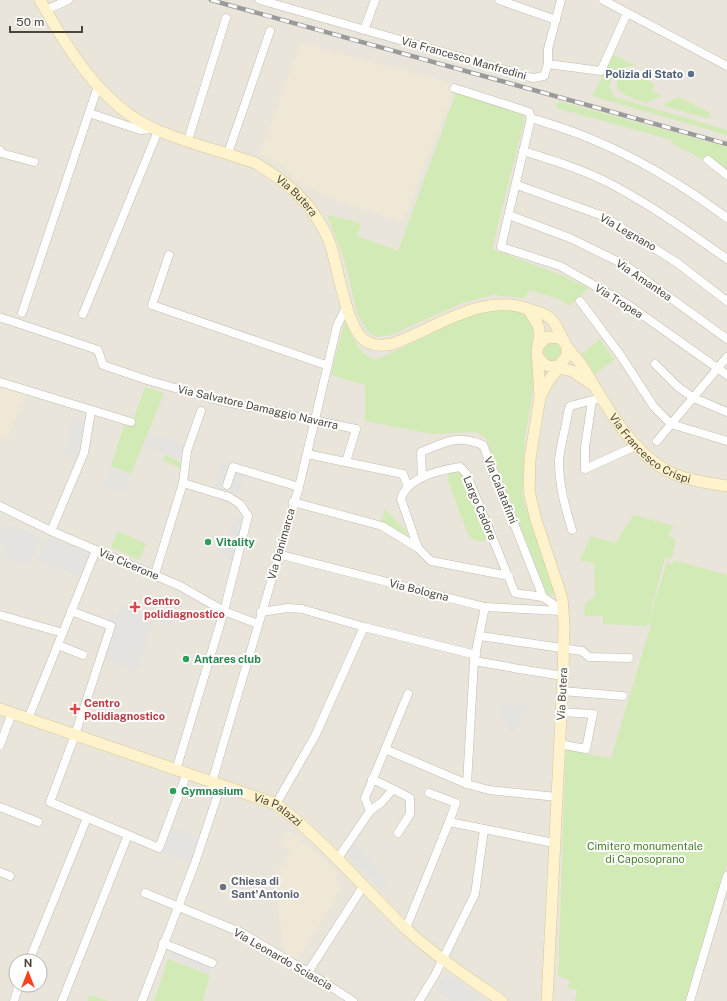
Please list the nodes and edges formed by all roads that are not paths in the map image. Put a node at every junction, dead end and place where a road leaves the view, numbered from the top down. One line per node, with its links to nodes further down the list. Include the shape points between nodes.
1 (40, 0): 9 (street, Via Butera)
2 (68, 0): 9 (street)
3 (260, 0): 8 (street, Via Francesco Manfredini)
4 (376, 0): 13 (street)
5 (499, 0): 12 (street)
6 (561, 0): 12 (street)
7 (603, 0): 10 (street)
8 (279, 2): 13 (street, Via Francesco Manfredini)
9 (46, 10): 17 (street, Via Butera, via 65,44)
10 (627, 13): 15 (street, via 601,71); 16 (street)
11 (226, 18): 22 (street)
12 (556, 20): 15 (street, via 548,49)
13 (364, 30): 15 (street, Via Francesco Manfredini, via 534,78 544,76)
14 (270, 31): 25 (street)
15 (548, 64)
16 (727, 66)
17 (98, 86): 19 (street); 21 (street, Via Butera, via 126,112)
18 (454, 88): 20 (street, via 529,112)
19 (89, 113): 21 (street, via 140,130); 38 (street)
20 (531, 118): 24 (street); 31 (street, via 589,138 648,166 695,194)
21 (156, 130): 22 (street, Via Butera); 39 (street)
22 (188, 140): 25 (street, Via Butera)
23 (0, 150): 27 (street, via 1,153)
24 (523, 151): 29 (street); 33 (street, via 558,162 608,183 677,223)
25 (228, 153): 36 (street, Via Butera, via 268,170 308,206 331,246)
26 (708, 160): 28 (street)
27 (34, 162)
28 (727, 175)
29 (517, 185): 30 (street); 35 (street, Via Legnano, via 603,216 676,262)
30 (509, 215): 41 (street, Via Amantea, via 588,246 625,265); 49 (street, Via Tropea, via 501,247 560,266 627,304)
31 (727, 218)
32 (169, 255): 47 (street, via 152,305)
33 (727, 259)
34 (580, 301): 61 (street, via 621,356 654,407)
35 (727, 301)
36 (347, 305): 37 (street, Via Butera, via 361,337 381,346 481,308 514,305); 47 (street, Via Danimarca, via 337,326)
37 (528, 309): 42 (street, via 538,325); 43 (street, Via Butera, via 552,320)
38 (22, 313)
39 (84, 314)
40 (2, 318): 59 (street, Via Salvatore Damaggio Navarra, via 98,350 103,366 141,379 217,400)
41 (727, 339)
42 (539, 345): 43 (street, via 548,337 560,338); 44 (street)
43 (566, 345): 48 (street, via 567,356); 52 (street, Via Francesco Crispi)
44 (538, 356): 48 (street, via 544,365); 53 (street)
45 (727, 357): 49 (street)
46 (655, 364): 54 (street, via 678,387)
47 (326, 366): 59 (street, Via Danimarca)
48 (559, 366): 52 (street); 53 (street)
49 (717, 369): 50 (street, Via Tropea); 54 (street)
50 (727, 375)
51 (0, 382): 57 (street)
52 (592, 384): 55 (street, Via Francesco Crispi)
53 (540, 398): 87 (street, Via Butera, via 530,460 529,490 536,520 562,598)
54 (694, 398): 58 (street); 61 (street)
55 (596, 400): 64 (street, Via Francesco Crispi); 64 (street, via 588,422 585,469); 76 (street, via 570,406 559,460 560,482)
56 (201, 410): 68 (street, via 187,451)
57 (91, 411): 60 (street); 77 (street, via 84,453)
58 (727, 412)
59 (315, 420): 65 (street, Via Danimarca); 66 (street, Via Salvatore Damaggio Navarra, via 356,429)
60 (132, 422)
61 (671, 424): 62 (street); 63 (street)
62 (657, 441)
63 (727, 441)
64 (638, 445): 70 (street, Via Francesco Crispi, via 668,471)
65 (307, 454): 66 (street); 71 (street, Via Danimarca)
66 (346, 462): 72 (street, via 403,474)
67 (422, 477): 72 (street, Largo Cadore); 82 (street, Largo Cadore, via 460,467 466,473); 83 (street, Via Calatafimi, via 421,452 456,438 468,439 483,445)
68 (183, 483): 81 (street); 86 (street, via 229,497 240,504 248,516)
69 (227, 485): 71 (street, via 233,467)
70 (727, 486)
71 (299, 487): 73 (street, Via Danimarca)
72 (408, 487): 78 (street, via 401,499)
73 (293, 502): 78 (street, via 382,526); 80 (street, Via Danimarca)
74 (2, 507): 75 (street); 77 (street, Via Cicerone)
75 (0, 516)
76 (572, 530)
77 (51, 531): 79 (street, Via Cicerone)
78 (418, 548): 82 (street, via 431,561)
79 (96, 550): 81 (street, Via Cicerone); 85 (street)
80 (278, 554): 84 (street, Via Bologna); 88 (street, Via Danimarca)
81 (155, 574): 86 (street, Via Cicerone)
82 (509, 576): 83 (street, Largo Cadore, via 515,594)
83 (543, 597): 87 (street, Largo Cadore)
84 (485, 607): 87 (street, Via Bologna); 93 (street)
85 (71, 611): 92 (street); 107 (street, via 111,626)
86 (224, 611): 90 (street, Via Cicerone); 111 (street)
87 (563, 611): 95 (street, Via Butera)
88 (261, 612): 90 (street, Via Danimarca); 91 (street, via 288,608 302,609)
89 (0, 615): 92 (street)
90 (258, 624): 114 (street, Via Danimarca)
91 (364, 627): 97 (street); 119 (street, via 315,736)
92 (63, 633): 94 (street)
93 (480, 636): 95 (street); 97 (street)
94 (58, 645): 96 (street); 106 (street)
95 (564, 649): 98 (street, via 582,651 589,656); 99 (street, Via Butera)
96 (84, 655)
97 (475, 658): 99 (street, via 511,668); 115 (street)
98 (629, 658)
99 (563, 676): 100 (street, Via Butera)
100 (562, 691): 102 (street); 104 (street, Via Butera)
101 (408, 694): 110 (street)
102 (623, 696)
103 (0, 709): 105 (street, Via Palazzi)
104 (561, 712): 108 (street, Via Butera); 108 (street, via 594,714 586,749)
105 (12, 713): 106 (street, Via Palazzi); 109 (street)
106 (28, 718): 107 (street, Via Palazzi)
107 (75, 735): 111 (street, Via Palazzi); 122 (street, via 50,802)
108 (559, 744): 118 (street, Via Butera)
109 (0, 745)
110 (385, 749): 113 (street); 115 (street)
111 (176, 770): 112 (street, Via Palazzi)
112 (187, 773): 114 (street, Via Palazzi); 127 (street, via 158,848)
113 (372, 779): 116 (street); 121 (street, via 365,798)
114 (216, 784): 119 (street, Via Palazzi); 135 (street, Via Danimarca, via 195,863)
115 (467, 784): 118 (street, via 488,790)
116 (393, 789): 121 (street); 126 (street, via 410,798 410,814)
117 (428, 793): 124 (street, via 456,803)
118 (557, 797): 128 (street, Via Butera)
119 (276, 804): 129 (street, Via Palazzi)
120 (0, 807): 123 (street)
121 (370, 811): 129 (street)
122 (87, 818): 127 (street); 138 (street)
123 (38, 822)
124 (449, 822): 125 (street); 136 (street)
125 (484, 830): 128 (street); 139 (street, via 475,894)
126 (398, 833)
127 (128, 835): 143 (street)
128 (554, 843): 142 (street, Via Butera)
129 (338, 858): 133 (street, Via Palazzi)
130 (0, 872): 131 (street)
131 (10, 876)
132 (727, 876): 148 (street)
133 (364, 885): 136 (street, Via Palazzi); 141 (street)
134 (145, 893): 135 (street, Via Leonardo Sciascia)
135 (177, 906): 137 (street, Via Danimarca); 141 (street, Via Leonardo Sciascia, via 240,932)
136 (406, 928): 139 (street, Via Palazzi)
137 (163, 943): 140 (street); 144 (street, Via Danimarca)
138 (32, 953)
139 (443, 959): 146 (street); 147 (street, Via Palazzi)
140 (212, 963)
141 (308, 972): 145 (street, Via Leonardo Sciascia)
142 (546, 999)
143 (62, 1001)
144 (142, 1001)
145 (353, 1001)
146 (419, 1001)
147 (502, 1001)
148 (690, 1001)

